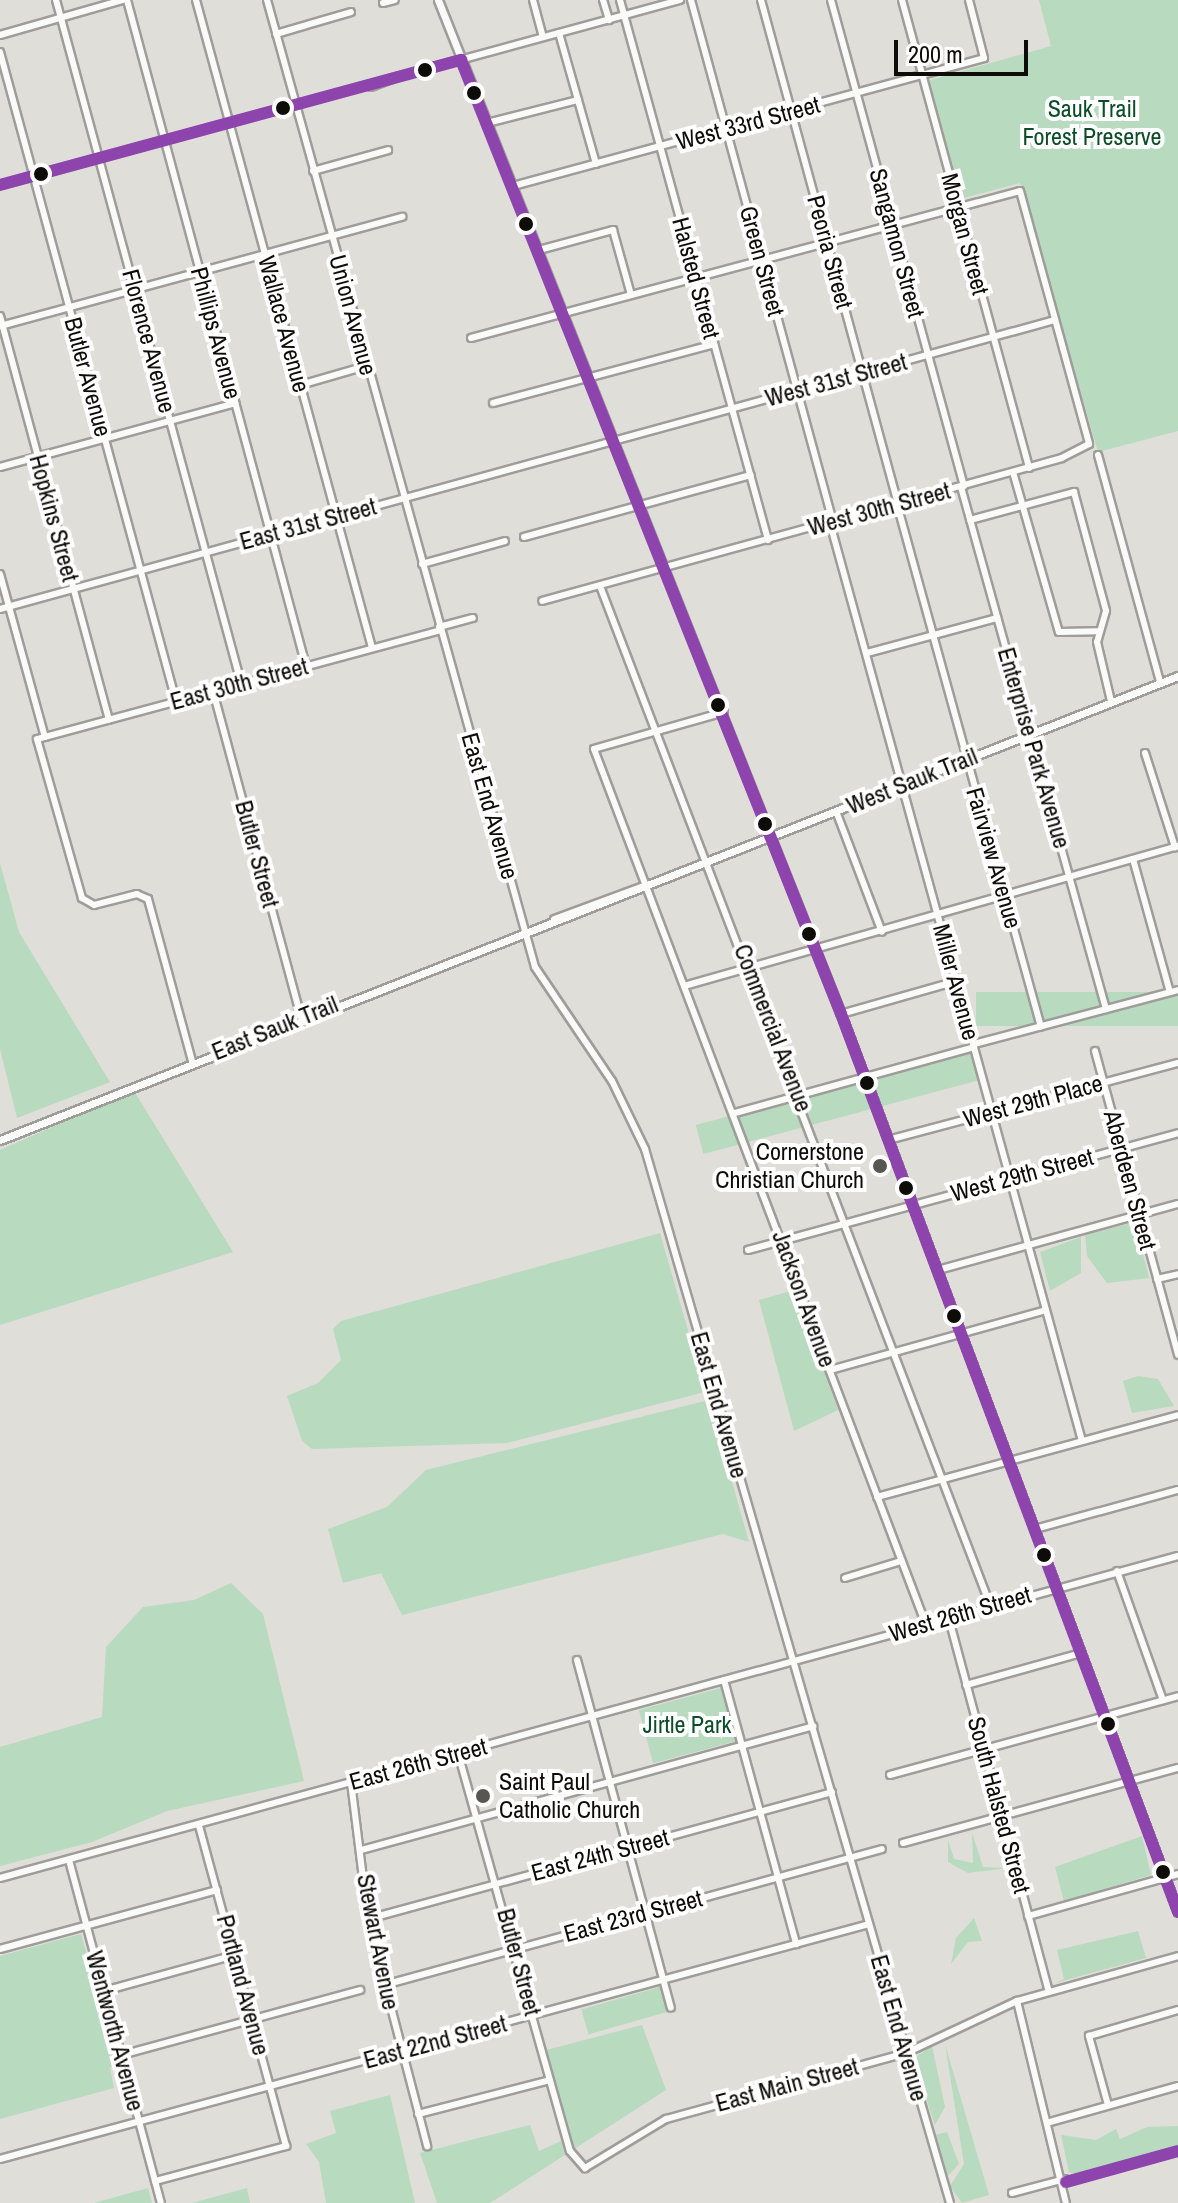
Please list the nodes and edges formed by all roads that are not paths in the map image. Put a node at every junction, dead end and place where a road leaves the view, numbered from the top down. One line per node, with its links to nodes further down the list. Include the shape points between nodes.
1 (56, 0): 19 (street, Florence Avenue)
2 (125, 0): 19 (street); 35 (street, Phillips Avenue)
3 (196, 0): 32 (street, Wallace Avenue)
4 (267, 0): 22 (street, Union Avenue)
5 (395, 0): 16 (street)
6 (438, 0): 26 (main road)
7 (533, 0): 24 (street)
8 (603, 0): 20 (street)
9 (620, 0): 18 (street, Halsted Street)
10 (680, 0): 18 (street)
11 (691, 0): 34 (street, Green Street)
12 (761, 0): 31 (street, Peoria Street)
13 (831, 0): 28 (street, Sangamon Street)
14 (902, 0): 27 (street, Morgan Street)
15 (969, 0): 27 (street, West 33rd Street, via 984,58)
16 (383, 3)
17 (351, 12): 22 (street)
18 (624, 15): 20 (street); 36 (street, Halsted Street)
19 (61, 18): 23 (street); 38 (street, Florence Avenue)
20 (609, 20): 21 (street)
21 (559, 33): 24 (street); 29 (street)
22 (276, 34): 30 (street, Union Avenue)
23 (0, 35)
24 (543, 37): 26 (street)
25 (0, 52): 41 (street, Butler Avenue)
26 (461, 60): 30 (street); 33 (main road)
27 (922, 75): 28 (street, West 33rd Street); 44 (street, Morgan Street)
28 (856, 93): 31 (street, West 33rd Street); 46 (street, Sangamon Street)
29 (578, 100): 33 (street); 39 (street)
30 (295, 105): 32 (street); 40 (street, Union Avenue)
31 (791, 111): 34 (street, West 33rd Street); 48 (street, Peoria Street)
32 (229, 123): 35 (street); 50 (street, Wallace Avenue)
33 (487, 123): 43 (main road)
34 (726, 129): 36 (street, West 33rd Street); 51 (street, Green Street)
35 (164, 141): 38 (street); 52 (street, Phillips Avenue)
36 (660, 147): 39 (street, West 33rd Street); 53 (street, Halsted Street)
37 (388, 150): 40 (street)
38 (99, 158): 41 (street); 54 (street, Florence Avenue)
39 (596, 164): 43 (street, West 33rd Street)
40 (313, 171): 47 (street, Union Avenue)
41 (33, 176): 42 (street); 56 (street, Butler Avenue)
42 (0, 185)
43 (513, 186): 49 (main road)
44 (958, 206): 46 (street); 59 (street, via 1020,191); 61 (street, Morgan Street)
45 (402, 217): 47 (street)
46 (891, 224): 48 (street); 64 (street, Sangamon Street)
47 (331, 236): 50 (street); 65 (street, Union Avenue)
48 (827, 242): 51 (street); 66 (street, Peoria Street)
49 (539, 250): 55 (street, via 613,230); 57 (main road)
50 (265, 254): 52 (street); 68 (street, Wallace Avenue)
51 (762, 260): 53 (street); 69 (street, Green Street)
52 (200, 272): 54 (street); 70 (street, Phillips Avenue)
53 (696, 278): 55 (street); 63 (street, Halsted Street)
54 (135, 289): 56 (street); 73 (street, Florence Avenue)
55 (631, 295): 57 (street)
56 (69, 307): 60 (street); 74 (street, Butler Avenue)
57 (564, 314): 62 (street); 67 (main road)
58 (0, 316): 60 (street, Hopkins Street)
59 (1055, 320): 61 (street, West 31st Street); 79 (street, West 30th Street, via 1090,447)
60 (1, 325): 77 (street, Hopkins Street)
61 (993, 337): 64 (street, West 31st Street); 79 (street, Morgan Street)
62 (471, 338)
63 (714, 344): 67 (street); 72 (street, Halsted Street)
64 (928, 355): 66 (street, West 31st Street); 82 (street, Sangamon Street)
65 (366, 366): 68 (street); 83 (street, Union Avenue)
66 (863, 373): 69 (street, West 31st Street); 85 (street, Peoria Street)
67 (589, 377): 71 (street); 75 (main road)
68 (300, 385): 87 (street, Wallace Avenue)
69 (798, 391): 72 (street, West 31st Street); 89 (street, Green Street)
70 (235, 403): 73 (street); 90 (street, Phillips Avenue)
71 (493, 403)
72 (732, 409): 75 (street, West 31st Street); 81 (street, Halsted Street)
73 (170, 420): 74 (street); 94 (street, Florence Avenue)
74 (105, 438): 77 (street); 97 (street, Butler Avenue)
75 (616, 441): 83 (street, East 31st Street); 84 (main road)
76 (1098, 455): 113 (street)
77 (38, 456): 78 (street); 100 (street, Hopkins Street)
78 (0, 467)
79 (1029, 468): 80 (street, West 30th Street)
80 (1013, 472): 82 (street, West 30th Street); 86 (street)
81 (751, 475): 84 (street); 92 (street, Halsted Street)
82 (962, 486): 85 (street, West 30th Street); 88 (street, Enterprise Park Avenue)
83 (404, 498): 87 (street, East 31st Street); 95 (street, Union Avenue)
84 (641, 504): 91 (street); 96 (main road)
85 (898, 504): 89 (street, West 30th Street); 108 (street, Fairview Avenue)
86 (1023, 506): 88 (street); 107 (street, via 1059,632); 107 (street, via 1074,492 1106,611)
87 (335, 516): 90 (street, East 31st Street); 109 (street, Wallace Avenue)
88 (970, 520): 105 (street, Enterprise Park Avenue)
89 (832, 522): 92 (street, West 30th Street); 110 (street, Miller Avenue)
90 (270, 534): 94 (street, East 31st Street); 111 (street, Phillips Avenue)
91 (524, 537)
92 (768, 540): 96 (street, West 30th Street)
93 (505, 541): 95 (street)
94 (206, 552): 97 (street, East 31st Street); 114 (street, Florence Avenue)
95 (422, 564): 106 (street, Union Avenue)
96 (666, 568): 99 (street); 118 (main road)
97 (141, 570): 100 (street, East 31st Street); 116 (street, Butler Avenue)
98 (0, 574): 102 (street)
99 (600, 586): 101 (street); 120 (street, Commercial Avenue)
100 (73, 588): 102 (street, East 31st Street); 119 (street, Hopkins Street)
101 (542, 601)
102 (9, 606): 103 (street, East 31st Street); 122 (street)
103 (0, 609)
104 (473, 618): 106 (street, East 30th Street)
105 (997, 618): 108 (street); 121 (street, Enterprise Park Avenue)
106 (440, 629): 109 (street, East 30th Street); 136 (street, East End Avenue)
107 (1098, 631): 117 (street)
108 (932, 636): 110 (street); 124 (street, Fairview Avenue)
109 (372, 648): 111 (street, East 30th Street)
110 (867, 653): 125 (street, Miller Avenue)
111 (306, 666): 114 (street, East 30th Street)
112 (1178, 676): 113 (main road, West Sauk Trail)
113 (1160, 681): 117 (main road, West Sauk Trail)
114 (241, 683): 115 (street, East 30th Street)
115 (213, 691): 116 (street, East 30th Street); 145 (street, Butler Street)
116 (176, 701): 119 (street, East 30th Street)
117 (1111, 701): 121 (main road, West Sauk Trail)
118 (724, 712): 120 (street); 127 (main road)
119 (109, 720): 122 (street, East 30th Street)
120 (658, 730): 130 (street, Commercial Avenue); 132 (street, Jackson Avenue, via 594,749)
121 (1031, 734): 124 (main road, West Sauk Trail); 131 (street, Enterprise Park Avenue)
122 (41, 738): 149 (street, via 82,898 94,905 137,894 148,899)
123 (1145, 753): 128 (street)
124 (966, 759): 125 (main road, West Sauk Trail); 134 (street, Fairview Avenue)
125 (902, 784): 126 (main road, West Sauk Trail); 135 (street, Miller Avenue)
126 (836, 811): 127 (main road, West Sauk Trail); 137 (street)
127 (771, 837): 130 (main road, West Sauk Trail); 138 (main road)
128 (1176, 846): 129 (street)
129 (1133, 859): 131 (street); 142 (street)
130 (708, 862): 132 (main road, West Sauk Trail); 139 (street, Commercial Avenue)
131 (1072, 881): 134 (street); 143 (street, Enterprise Park Avenue)
132 (646, 885): 133 (main road, West Sauk Trail); 141 (street, Jackson Avenue)
133 (617, 895): 136 (main road, East Sauk Trail)
134 (1005, 899): 135 (street); 146 (street, Fairview Avenue)
135 (938, 917): 137 (street); 140 (street, Miller Avenue)
136 (525, 930): 145 (main road, East Sauk Trail); 195 (street, East End Avenue, via 551,1000 612,1081 645,1149)
137 (882, 932): 138 (street)
138 (816, 950): 139 (street); 144 (main road)
139 (750, 968): 141 (street); 153 (street, Commercial Avenue)
140 (957, 981): 144 (street); 147 (street, Miller Avenue)
141 (684, 986): 155 (street, Jackson Avenue)
142 (1174, 991): 143 (street)
143 (1106, 1009): 146 (street)
144 (841, 1014): 151 (main road)
145 (301, 1017): 149 (main road, East Sauk Trail)
146 (1041, 1027): 147 (street)
147 (974, 1046): 151 (street); 154 (street, Miller Avenue)
148 (1095, 1051): 152 (street, Aberdeen Street)
149 (192, 1061): 157 (main road, East Sauk Trail)
150 (1178, 1063): 152 (street, West 29th Place)
151 (865, 1077): 153 (street); 158 (main road)
152 (1104, 1082): 154 (street, West 29th Place); 159 (street, Aberdeen Street)
153 (800, 1095): 155 (street); 164 (street, Commercial Avenue)
154 (992, 1112): 158 (street, West 29th Place); 160 (street, Miller Avenue)
155 (735, 1113): 165 (street, Jackson Avenue)
156 (1178, 1133): 159 (street, West 29th Street)
157 (0, 1140)
158 (888, 1140): 162 (main road)
159 (1122, 1148): 160 (street, West 29th Street); 163 (street, Aberdeen Street)
160 (1010, 1179): 162 (street, West 29th Street); 166 (street, Miller Avenue)
161 (1178, 1204): 163 (street)
162 (912, 1205): 164 (street, West 29th Street); 168 (main road)
163 (1140, 1214): 166 (street); 170 (street, Aberdeen Street)
164 (848, 1223): 165 (street, West 29th Street); 174 (street, Commercial Avenue)
165 (783, 1242): 167 (street, West 29th Street); 176 (street, Jackson Avenue)
166 (1028, 1245): 168 (street); 171 (street, Miller Avenue)
167 (748, 1250)
168 (938, 1270): 172 (main road)
169 (1178, 1274): 170 (street)
170 (1157, 1279): 173 (street, Aberdeen Street)
171 (1046, 1310): 172 (street); 178 (street, Miller Avenue)
172 (961, 1333): 174 (street); 179 (main road)
173 (1177, 1345): 175 (street, Aberdeen Street)
174 (895, 1352): 176 (street); 180 (street, Commercial Avenue)
175 (1178, 1355)
176 (830, 1370): 182 (street, Jackson Avenue)
177 (1178, 1415): 178 (street)
178 (1082, 1441): 179 (street)
179 (1009, 1460): 180 (street); 183 (main road)
180 (944, 1479): 182 (street); 189 (street, Commercial Avenue)
181 (1178, 1490): 183 (street)
182 (877, 1497): 185 (street, Jackson Avenue)
183 (1035, 1529): 188 (main road)
184 (1178, 1556): 186 (street, West 26th Street)
185 (901, 1561): 187 (street); 191 (street, Jackson Avenue)
186 (1117, 1571): 188 (street, West 26th Street); 199 (street)
187 (845, 1578)
188 (1056, 1586): 189 (street, West 26th Street); 193 (main road)
189 (991, 1607): 190 (street, West 26th Street)
190 (949, 1619): 191 (street, West 26th Street); 197 (street, South Halsted Street)
191 (926, 1625): 192 (street, West 26th Street)
192 (836, 1650): 195 (street, East 26th Street)
193 (1081, 1653): 197 (street); 201 (main road)
194 (577, 1660): 200 (street)
195 (794, 1661): 196 (street, East 26th Street); 202 (street, East End Avenue)
196 (724, 1680): 200 (street, East 26th Street); 203 (street)
197 (966, 1685): 204 (street, South Halsted Street)
198 (1178, 1696): 199 (street)
199 (1163, 1700): 201 (street)
200 (592, 1717): 205 (street, East 26th Street); 208 (street)
201 (1105, 1717): 204 (street); 210 (main road)
202 (813, 1726): 203 (street); 211 (street, East End Avenue)
203 (741, 1746): 208 (street); 212 (street)
204 (984, 1750): 207 (street); 213 (street, South Halsted Street)
205 (458, 1753): 209 (street, East 26th Street); 214 (street, Butler Street)
206 (1178, 1768): 210 (street)
207 (890, 1775)
208 (610, 1781): 214 (street); 217 (street)
209 (351, 1782): 215 (street, East 26th Street); 219 (street, Stewart Avenue)
210 (1130, 1782): 213 (street); 225 (main road)
211 (832, 1792): 212 (street, East 24th Street); 220 (street, East End Avenue)
212 (760, 1811): 217 (street, East 24th Street); 223 (street)
213 (1001, 1815): 216 (street); 230 (street, South Halsted Street)
214 (478, 1818): 219 (street); 226 (street, Butler Street)
215 (199, 1825): 221 (street, East 26th Street); 227 (street, Portland Avenue)
216 (903, 1843)
217 (628, 1847): 226 (street, East 24th Street); 229 (street)
218 (882, 1849): 220 (street, East 23rd Street)
219 (361, 1850): 231 (street, Stewart Avenue)
220 (850, 1858): 223 (street, East 23rd Street); 232 (street, East End Avenue)
221 (69, 1860): 224 (street, East 26th Street); 233 (street, Wentworth Avenue)
222 (1178, 1874): 225 (street)
223 (778, 1877): 229 (street, East 23rd Street); 234 (street)
224 (0, 1878)
225 (1165, 1878): 228 (main road); 230 (street)
226 (497, 1883): 231 (street, East 24th Street); 235 (street, Butler Street)
227 (217, 1890): 233 (street); 237 (street, Portland Avenue)
228 (1178, 1912)
229 (645, 1913): 235 (street, East 23rd Street); 239 (street)
230 (1028, 1916): 243 (street, South Halsted Street)
231 (368, 1919): 240 (street, Stewart Avenue)
232 (869, 1924): 234 (street, East 22nd Street); 250 (street, East End Avenue)
233 (87, 1926): 236 (street); 242 (street, Wentworth Avenue)
234 (796, 1944): 239 (street, East 22nd Street)
235 (515, 1948): 240 (street, East 23rd Street); 247 (street, Butler Street)
236 (0, 1949)
237 (235, 1955): 242 (street); 248 (street, Portland Avenue)
238 (1178, 1956): 243 (street, East Main Street)
239 (663, 1979): 245 (street); 247 (street, East 22nd Street)
240 (384, 1985): 249 (street, Stewart Avenue)
241 (360, 1990): 248 (street)
242 (104, 1991): 251 (street, Wentworth Avenue)
243 (1049, 1991): 244 (street, East Main Street)
244 (1017, 2001): 250 (street, East Main Street); 258 (street)
245 (671, 2008)
246 (1178, 2010): 255 (street, via 1089,2036)
247 (533, 2015): 249 (street, East 22nd Street); 252 (street, Butler Street)
248 (253, 2020): 251 (street); 253 (street, Portland Avenue)
249 (402, 2051): 253 (street, East 22nd Street); 256 (street, Stewart Avenue)
250 (906, 2053): 262 (street, East Main Street, via 666,2119); 267 (street, East End Avenue)
251 (121, 2055): 257 (street, Wentworth Avenue)
252 (550, 2080): 256 (street); 262 (street, Butler Street, via 570,2151)
253 (271, 2086): 257 (street, East 22nd Street); 264 (street, Portland Avenue, via 286,2146)
254 (1178, 2086): 255 (street)
255 (1108, 2105): 258 (street)
256 (418, 2114): 259 (street, Stewart Avenue)
257 (139, 2122): 261 (street, East 22nd Street); 264 (street, Wentworth Avenue)
258 (1050, 2122): 263 (street)
259 (427, 2146)
260 (1178, 2152): 263 (street)
261 (0, 2159)
262 (585, 2168)
263 (1065, 2180): 265 (street); 268 (street)
264 (155, 2181): 266 (street, Wentworth Avenue)
265 (1012, 2193)
266 (161, 2203)
267 (950, 2203)
268 (1066, 2203)

